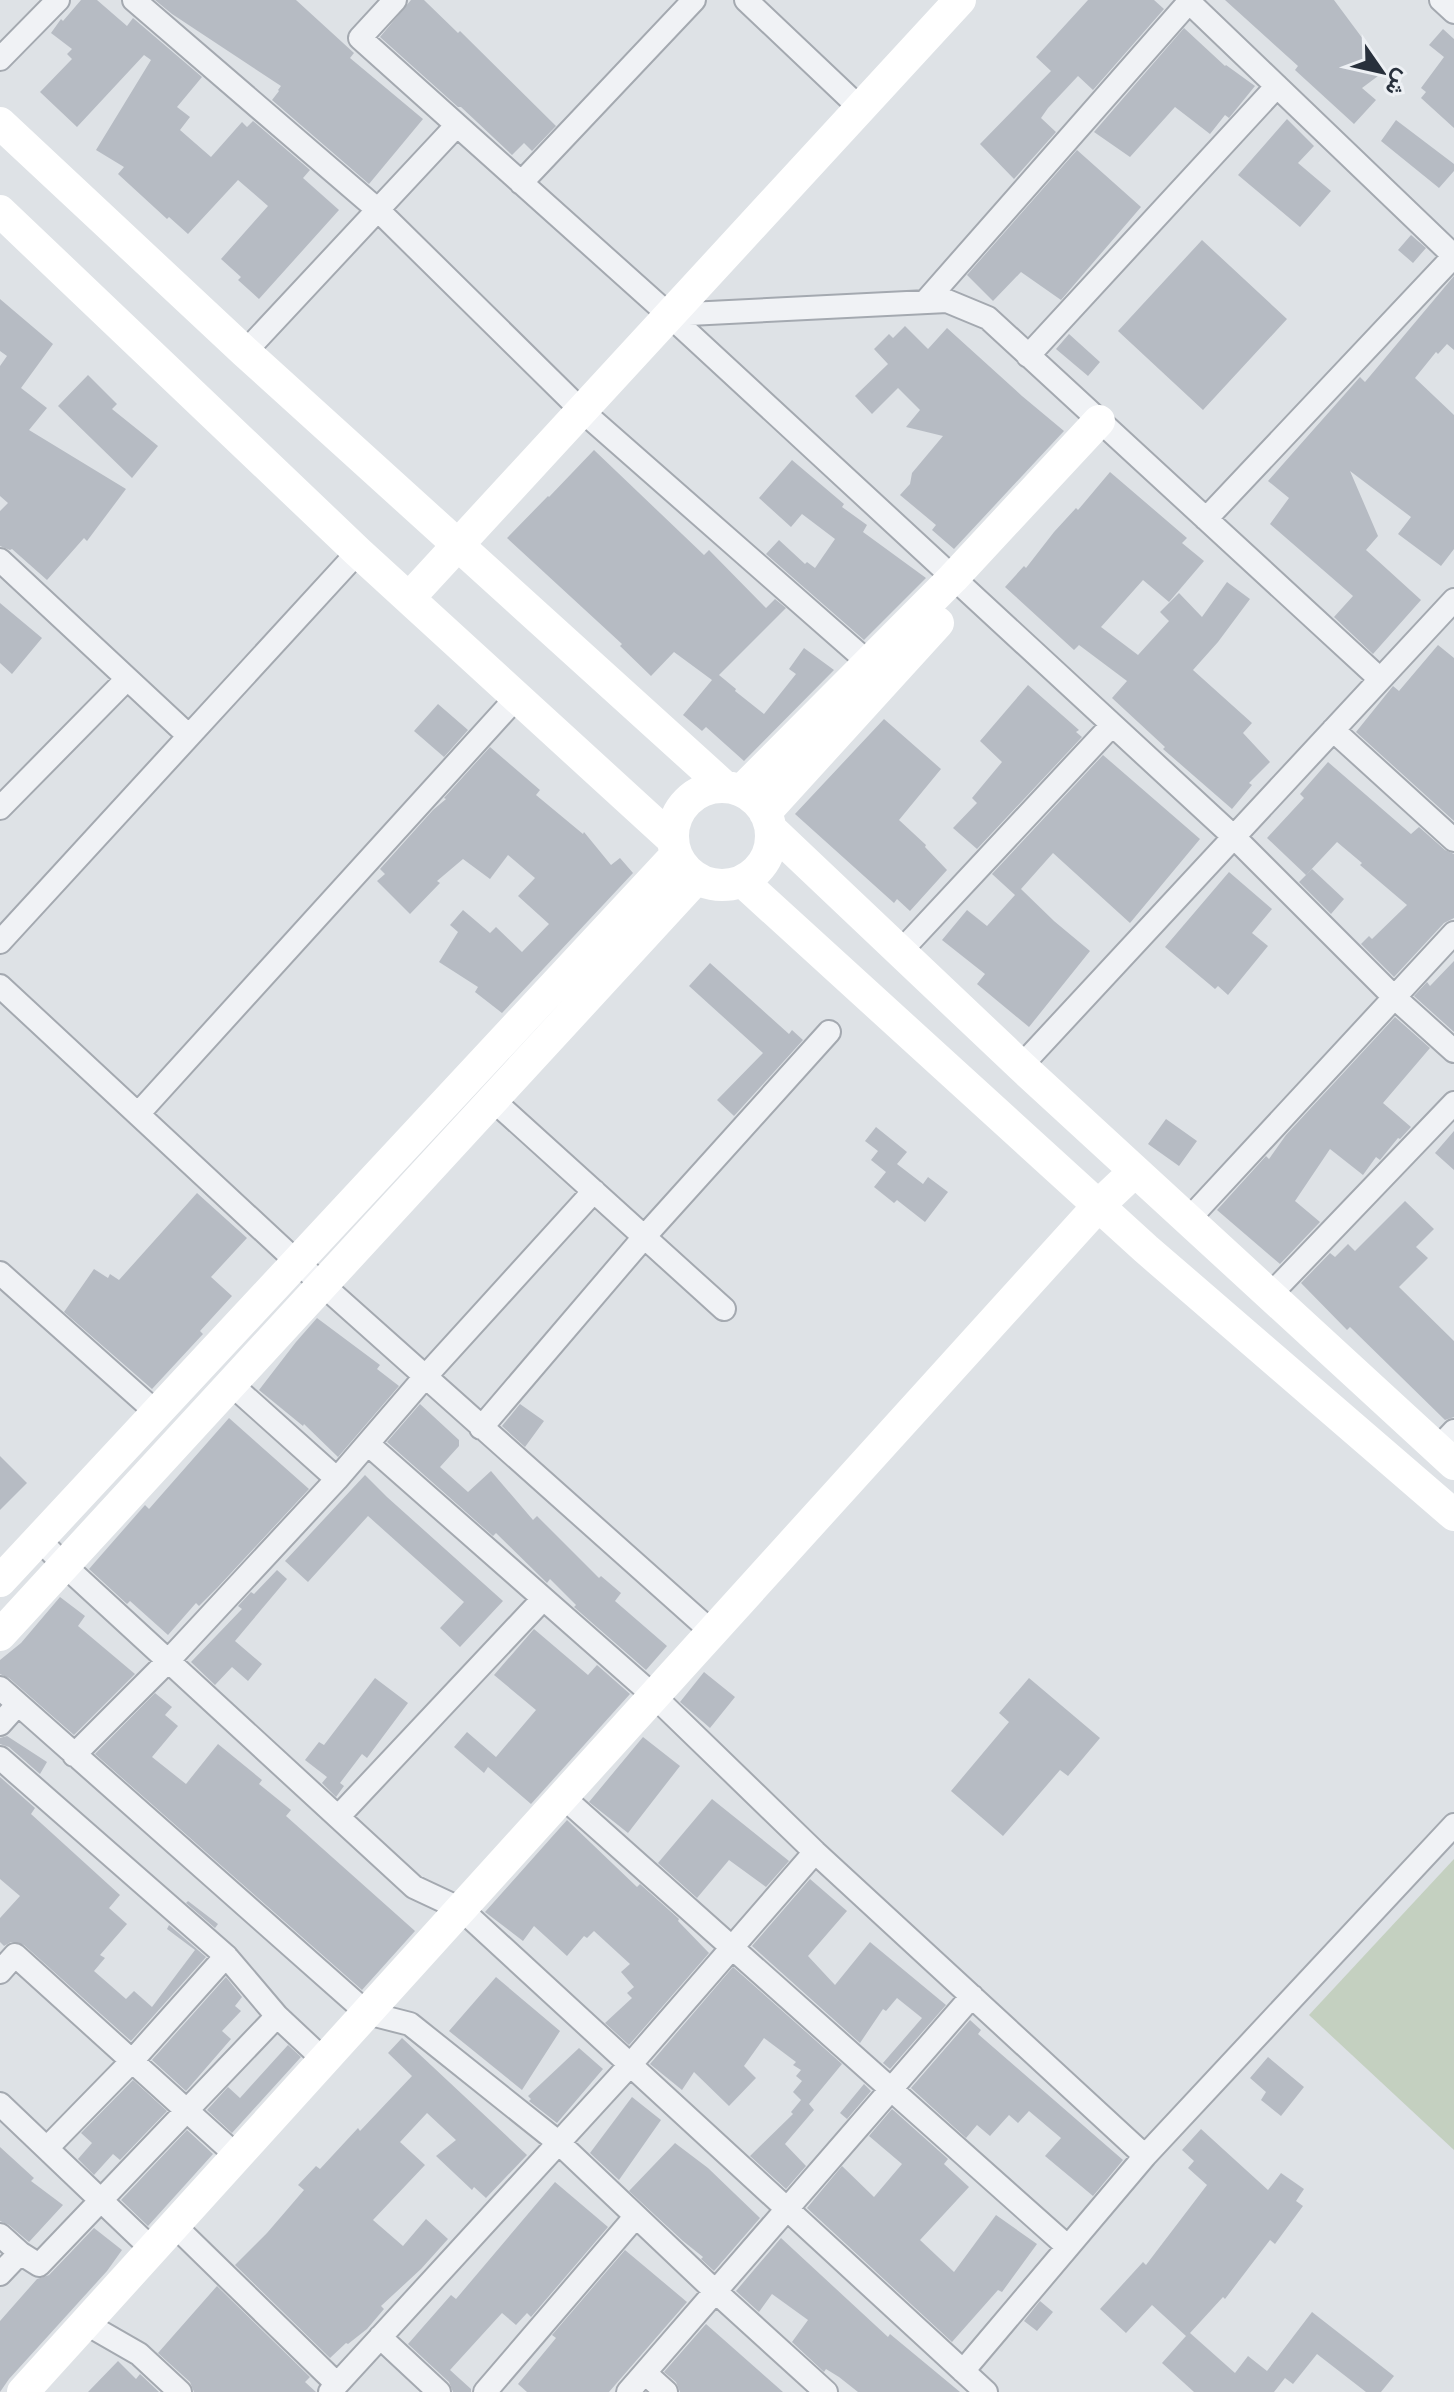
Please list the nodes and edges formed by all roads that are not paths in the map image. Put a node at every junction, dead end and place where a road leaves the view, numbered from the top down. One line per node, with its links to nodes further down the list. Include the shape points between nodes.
1 (58, 0): 10 (street)
2 (134, 0): 16 (street)
3 (694, 0): 15 (street)
4 (746, 0): 12 (street)
5 (960, 0): 12 (street)
6 (1441, 0): 9 (street)
7 (1188, 1): 11 (street); 18 (street)
8 (388, 2): 13 (street, via 360,38)
9 (1454, 12)
10 (0, 59)
11 (1277, 86): 21 (street); 24 (street, via 1454,256)
12 (860, 108): 19 (street)
13 (457, 125): 15 (street); 16 (street)
14 (4, 136): 20 (street)
15 (521, 183): 19 (street)
16 (378, 210): 20 (street); 22 (street)
17 (0, 211): 26 (street)
18 (925, 302): 19 (street); 21 (street, via 947,301 988,318)
19 (669, 315): 22 (street); 28 (street)
20 (245, 352): 25 (street)
21 (1028, 356): 23 (street)
22 (581, 410): 25 (street); 32 (street)
23 (1108, 429): 24 (street); 28 (street)
24 (1206, 519): 34 (street)
25 (457, 544): 29 (street); 39 (street)
26 (358, 552): 29 (street); 38 (street)
27 (3, 569): 33 (street)
28 (960, 584): 32 (street); 36 (street); 41 (street)
29 (409, 598): 35 (street)
30 (1454, 600): 31 (street)
31 (1446, 625): 34 (street)
32 (869, 663): 39 (street)
33 (127, 679): 38 (street); 40 (street)
34 (1380, 679): 37 (street)
35 (517, 697): 44 (street); 56 (street)
36 (1112, 725): 42 (street); 48 (street)
37 (1333, 730): 42 (street); 43 (street)
38 (189, 736): 47 (street)
39 (733, 789): 41 (street, via 755,800); 44 (street, via 708,789 681,808 674,823)
40 (0, 808)
41 (768, 821): 45 (street, via 765,860); 48 (street)
42 (1234, 837): 50 (street); 53 (street)
43 (1454, 840)
44 (682, 858): 45 (street, via 711,885); 54 (street); 62 (street)
45 (742, 881): 59 (street)
46 (1454, 933): 50 (street)
47 (0, 942)
48 (900, 952): 53 (street)
49 (0, 986): 56 (street)
50 (1394, 997): 52 (street); 60 (street)
51 (829, 1032): 61 (street)
52 (1454, 1051)
53 (1021, 1066): 57 (street)
54 (493, 1100): 58 (street); 64 (street)
55 (1454, 1103): 65 (street)
56 (138, 1114): 62 (street)
57 (1135, 1171): 59 (street); 60 (street)
58 (594, 1191): 61 (street); 67 (street)
59 (1099, 1205): 74 (street); 79 (street)
60 (1188, 1220): 65 (street)
61 (645, 1236): 66 (street); 70 (street)
62 (297, 1262): 64 (street); 69 (street)
63 (0, 1273): 69 (street)
64 (323, 1284): 67 (street); 68 (street)
65 (1270, 1295): 72 (street)
66 (724, 1309)
67 (424, 1378): 70 (street); 71 (street)
68 (231, 1384): 73 (street); 76 (street)
69 (157, 1413): 75 (street)
70 (481, 1428): 79 (street)
71 (369, 1445): 73 (street); 78 (street)
72 (1448, 1448)
73 (337, 1479): 81 (street)
74 (1454, 1515)
75 (39, 1539): 76 (street); 77 (street)
76 (64, 1565): 80 (street); 81 (street)
77 (0, 1581)
78 (543, 1599): 83 (street); 89 (street)
79 (712, 1632): 83 (street)
80 (0, 1635)
81 (168, 1661): 86 (street); 89 (street)
82 (0, 1688): 84 (street)
83 (654, 1696): 88 (street); 91 (street)
84 (18, 1704): 85 (street); 86 (street)
85 (0, 1724)
86 (74, 1755): 97 (street)
87 (0, 1758): 94 (street)
88 (563, 1797): 92 (street); 93 (street)
89 (338, 1817): 92 (street, via 414,1887)
90 (1454, 1825): 108 (street)
91 (815, 1852): 93 (street); 96 (street)
92 (461, 1909): 97 (street); 101 (street)
93 (733, 1946): 101 (street); 102 (street)
94 (226, 1956): 98 (street); 100 (street)
95 (0, 1972): 100 (street, via 15,1955)
96 (972, 1996): 102 (street); 108 (street)
97 (367, 2013): 99 (street); 105 (street, via 410,2024)
98 (277, 2016): 99 (street); 104 (street)
99 (324, 2060): 107 (street)
100 (132, 2061): 104 (street); 106 (street)
101 (630, 2065): 105 (street); 110 (street)
102 (891, 2088): 110 (street); 114 (street)
103 (0, 2104): 106 (street)
104 (187, 2110): 107 (street); 109 (street)
105 (559, 2143): 111 (street); 120 (street)
106 (47, 2148): 109 (street)
107 (237, 2156): 112 (street)
108 (1145, 2156): 114 (street)
109 (101, 2201): 115 (street); 116 (street, via 39,2265)
110 (787, 2209): 118 (street); 121 (street)
111 (636, 2216): 118 (street); 128 (street)
112 (174, 2225): 115 (street); 123 (street)
113 (0, 2235): 116 (street)
114 (1068, 2247): 121 (street)
115 (152, 2249): 119 (street)
116 (20, 2253): 117 (street)
117 (0, 2274)
118 (716, 2292): 122 (street); 131 (street)
119 (85, 2323): 124 (street); 126 (street, via 139,2354)
120 (380, 2337): 123 (street); 127 (street)
121 (963, 2371): 125 (street)
122 (645, 2373): 129 (street); 130 (street)
123 (334, 2388)
124 (30, 2389)
125 (983, 2391)
126 (180, 2392)
127 (439, 2392)
128 (485, 2392)
129 (628, 2392)
130 (666, 2392)
131 (826, 2392)

